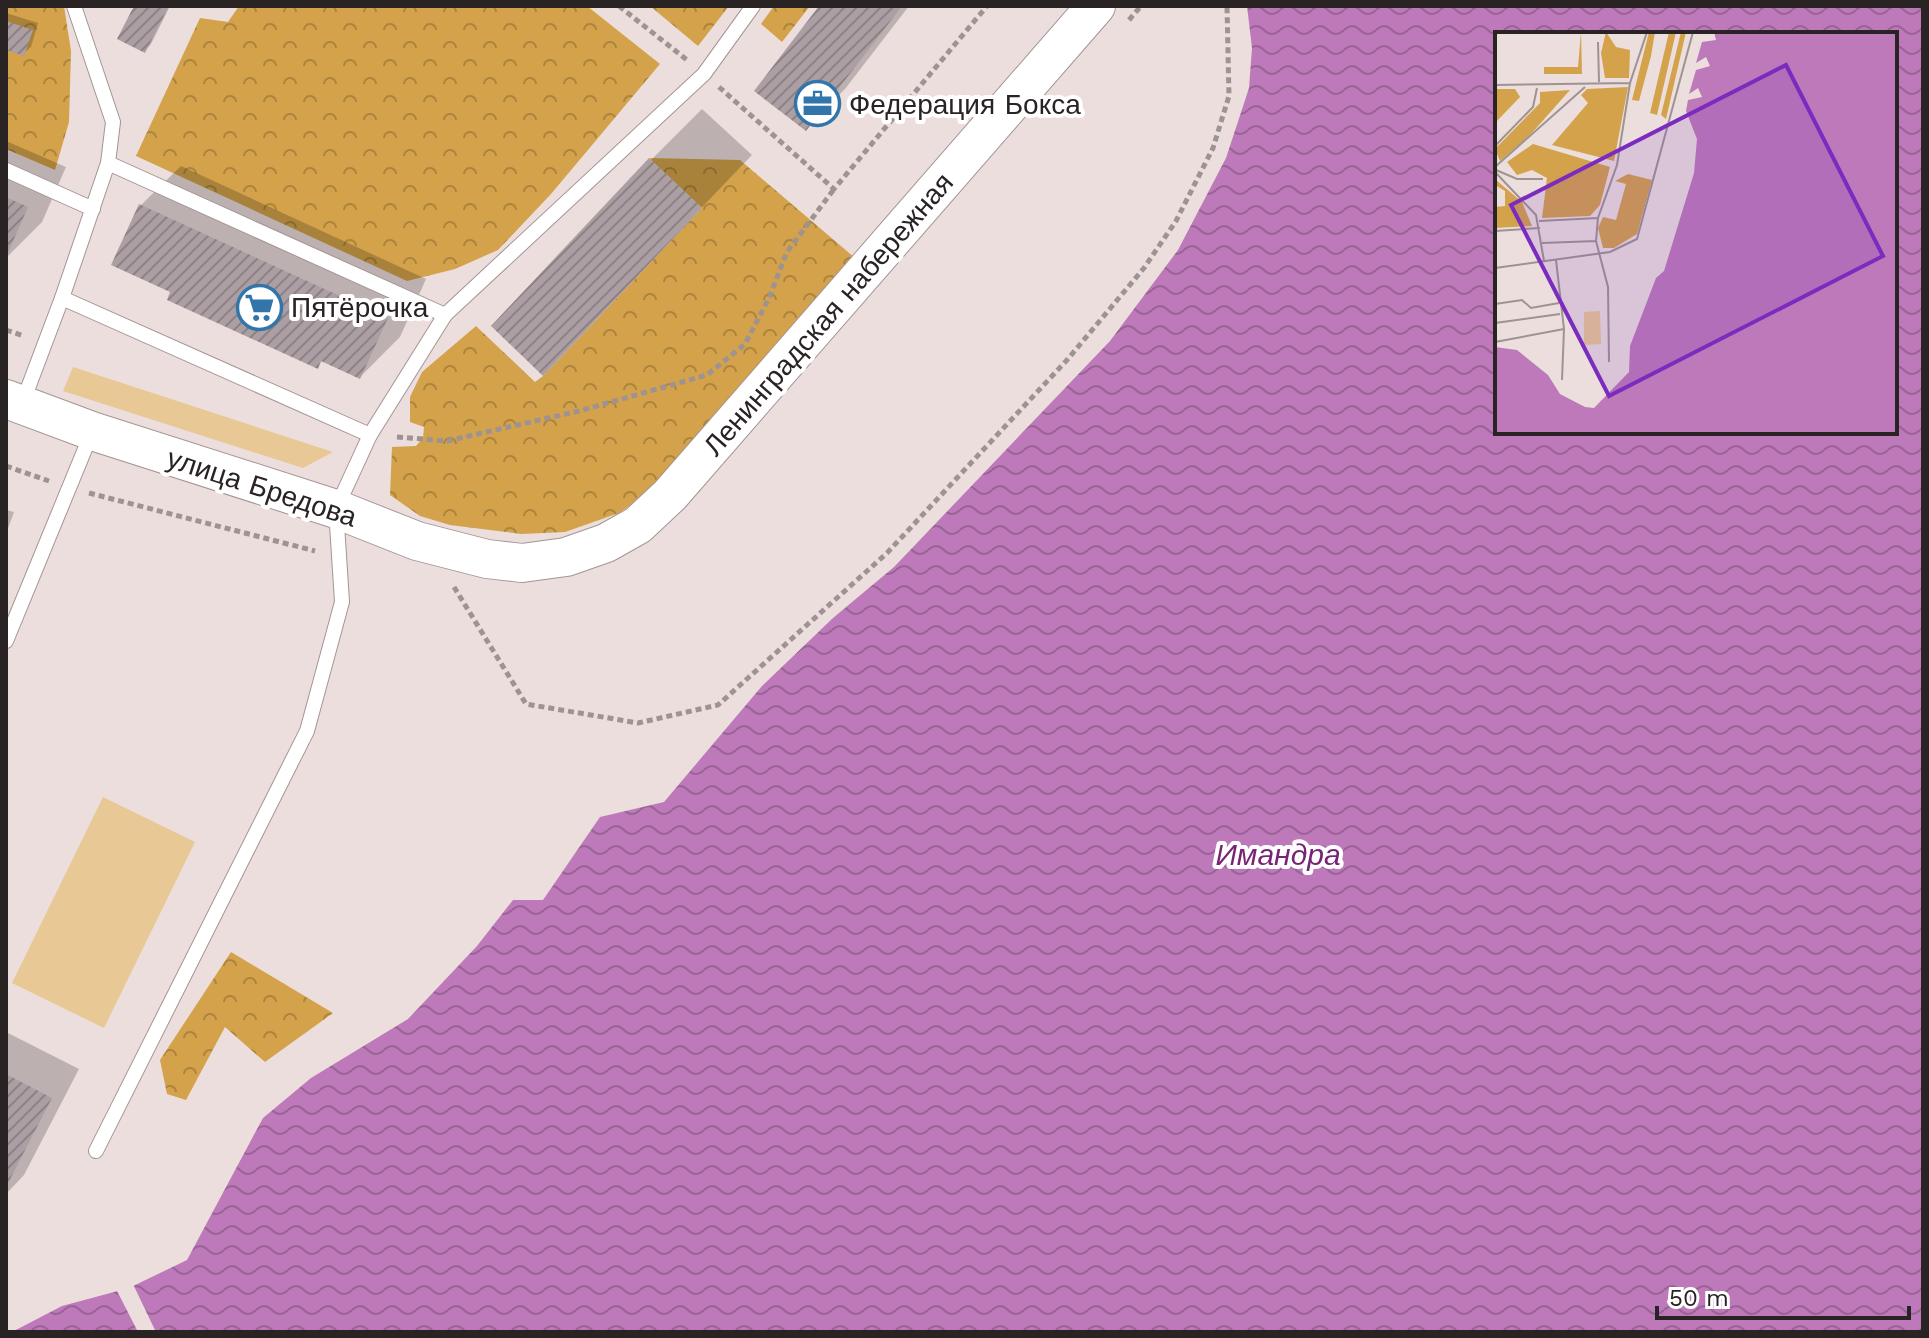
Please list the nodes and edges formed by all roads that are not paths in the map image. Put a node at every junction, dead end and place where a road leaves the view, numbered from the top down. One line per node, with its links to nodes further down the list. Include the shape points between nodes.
1 (74, 6): 4 (lane, via 113,122)
2 (753, 6): 8 (lane, via 704,74)
3 (1108, 18): 13 (main road, Ленинградская набережная, via 638,525 566,557)
4 (108, 163): 6 (lane); 8 (lane)
5 (6, 170): 6 (lane)
6 (93, 209): 7 (lane)
7 (62, 298): 9 (lane); 11 (lane)
8 (445, 315): 11 (lane)
9 (14, 401): 10 (main road, улица Бредова)
10 (92, 431): 12 (main road, улица Бредова); 14 (lane)
11 (370, 435): 12 (lane)
12 (336, 509): 13 (main road, улица Бредова, via 417,541); 15 (lane, via 342,602 307,731)
13 (522, 563)
14 (6, 641)
15 (96, 1151)

